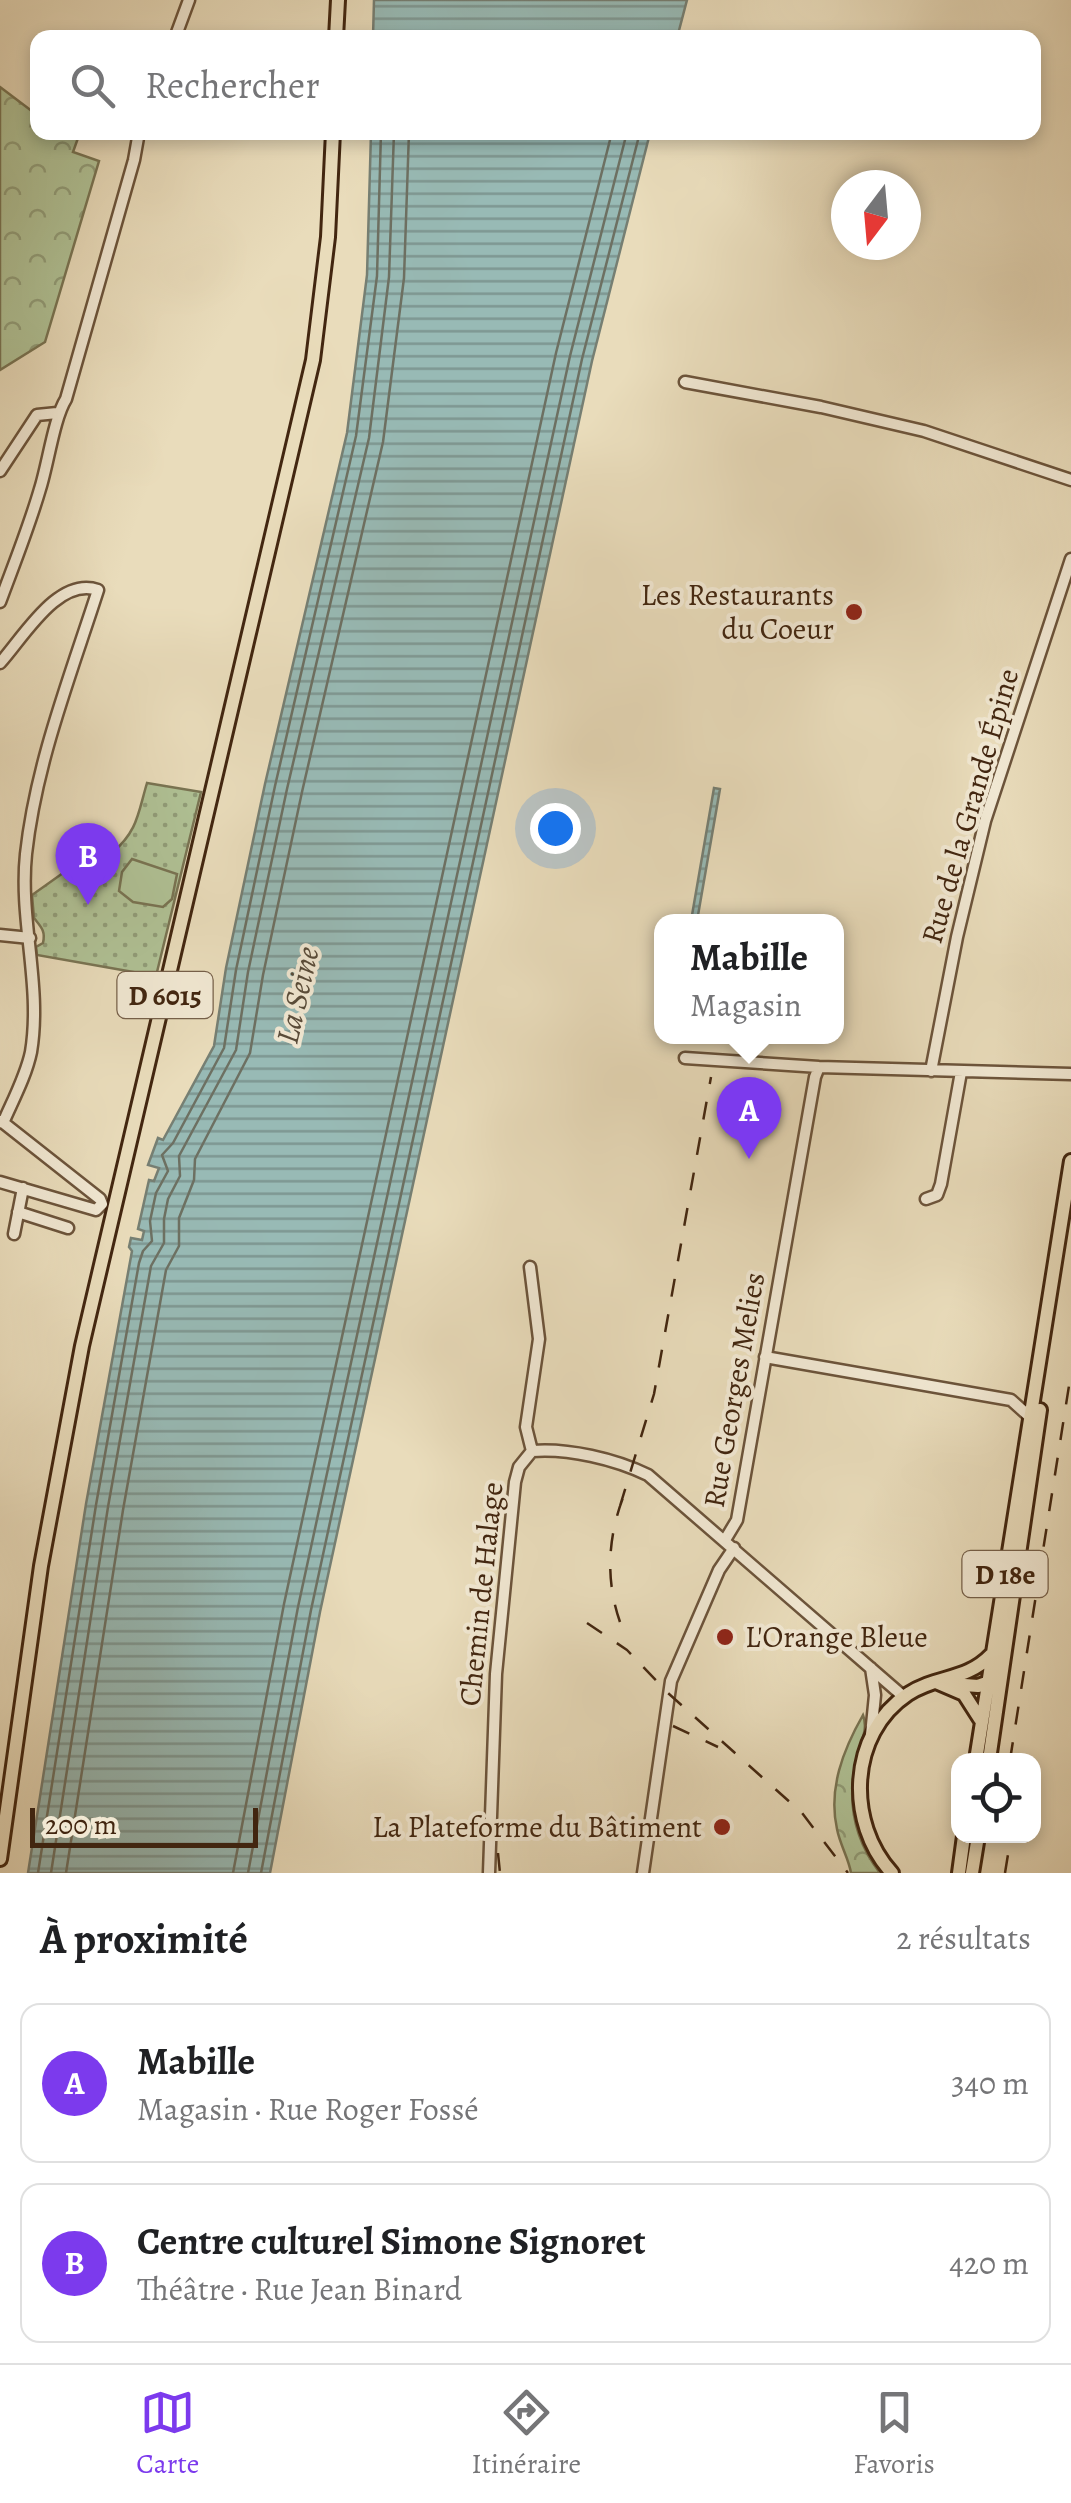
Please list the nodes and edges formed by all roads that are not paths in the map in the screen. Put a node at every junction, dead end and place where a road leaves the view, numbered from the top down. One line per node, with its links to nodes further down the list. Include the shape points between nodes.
1 (189, 0): 3 (street)
2 (338, 0): 4 (main road)
3 (178, 30)
4 (336, 30)
5 (138, 140): 8 (street)
6 (333, 140): 48 (main road, D 6015, via 313,360 82,1346 51,1502)
7 (685, 382): 10 (street, via 924,431)
8 (57, 414): 9 (street, via 38,415); 12 (street, via 39,492)
9 (1, 470)
10 (1071, 480)
11 (1071, 560): 18 (street, Rue de la Grande Épine, via 985,821)
12 (0, 602)
13 (0, 663): 15 (street, via 61,597 84,587 98,590 31,817 25,867)
14 (0, 934): 15 (street)
15 (30, 938): 21 (street, via 30,1053)
16 (685, 1058): 17 (street)
17 (820, 1067): 18 (street); 32 (street, Rue Georges Melies)
18 (931, 1071): 19 (street)
19 (960, 1072): 20 (street); 25 (street, via 940,1190)
20 (1071, 1074)
21 (2, 1121): 24 (street, via 98,1205)
22 (1071, 1161): 31 (main road, D 18e)
23 (0, 1182): 24 (street)
24 (24, 1188): 27 (street)
25 (926, 1200)
26 (1071, 1210): 31 (main road, D 18e)
27 (18, 1212): 28 (street); 29 (street)
28 (68, 1228)
29 (14, 1234)
30 (530, 1267): 34 (street, Chemin de Halage, via 539,1339 526,1426)
31 (1055, 1280): 33 (main road, D 18e); 40 (main road, D 18e)
32 (766, 1357): 33 (street, via 1011,1400); 35 (street, Rue Georges Melies)
33 (1030, 1417): 36 (main road, D 18e)
34 (532, 1450): 35 (street, via 637,1470); 49 (street, Chemin de Halage, via 515,1482 491,1753)
35 (730, 1544): 37 (street); 50 (street, Rue Georges Melies, via 671,1681)
36 (992, 1654): 38 (main road); 40 (main road, D 18e)
37 (870, 1667): 41 (street); 43 (street)
38 (972, 1672): 39 (main road); 40 (main road)
39 (939, 1683): 40 (main road); 41 (main road); 42 (main road, via 968,1698)
40 (995, 1684): 42 (main road, D 18e); 45 (main road, D 18e)
41 (904, 1697): 43 (main road)
42 (982, 1721): 44 (main road, D 18e)
43 (870, 1740): 51 (main road, via 860,1807 873,1848)
44 (977, 1753)
45 (990, 1753)
46 (963, 1843): 52 (main road)
47 (977, 1843): 53 (main road)
48 (0, 1859)
49 (489, 1873)
50 (643, 1873)
51 (892, 1873)
52 (959, 1873)
53 (972, 1873)

